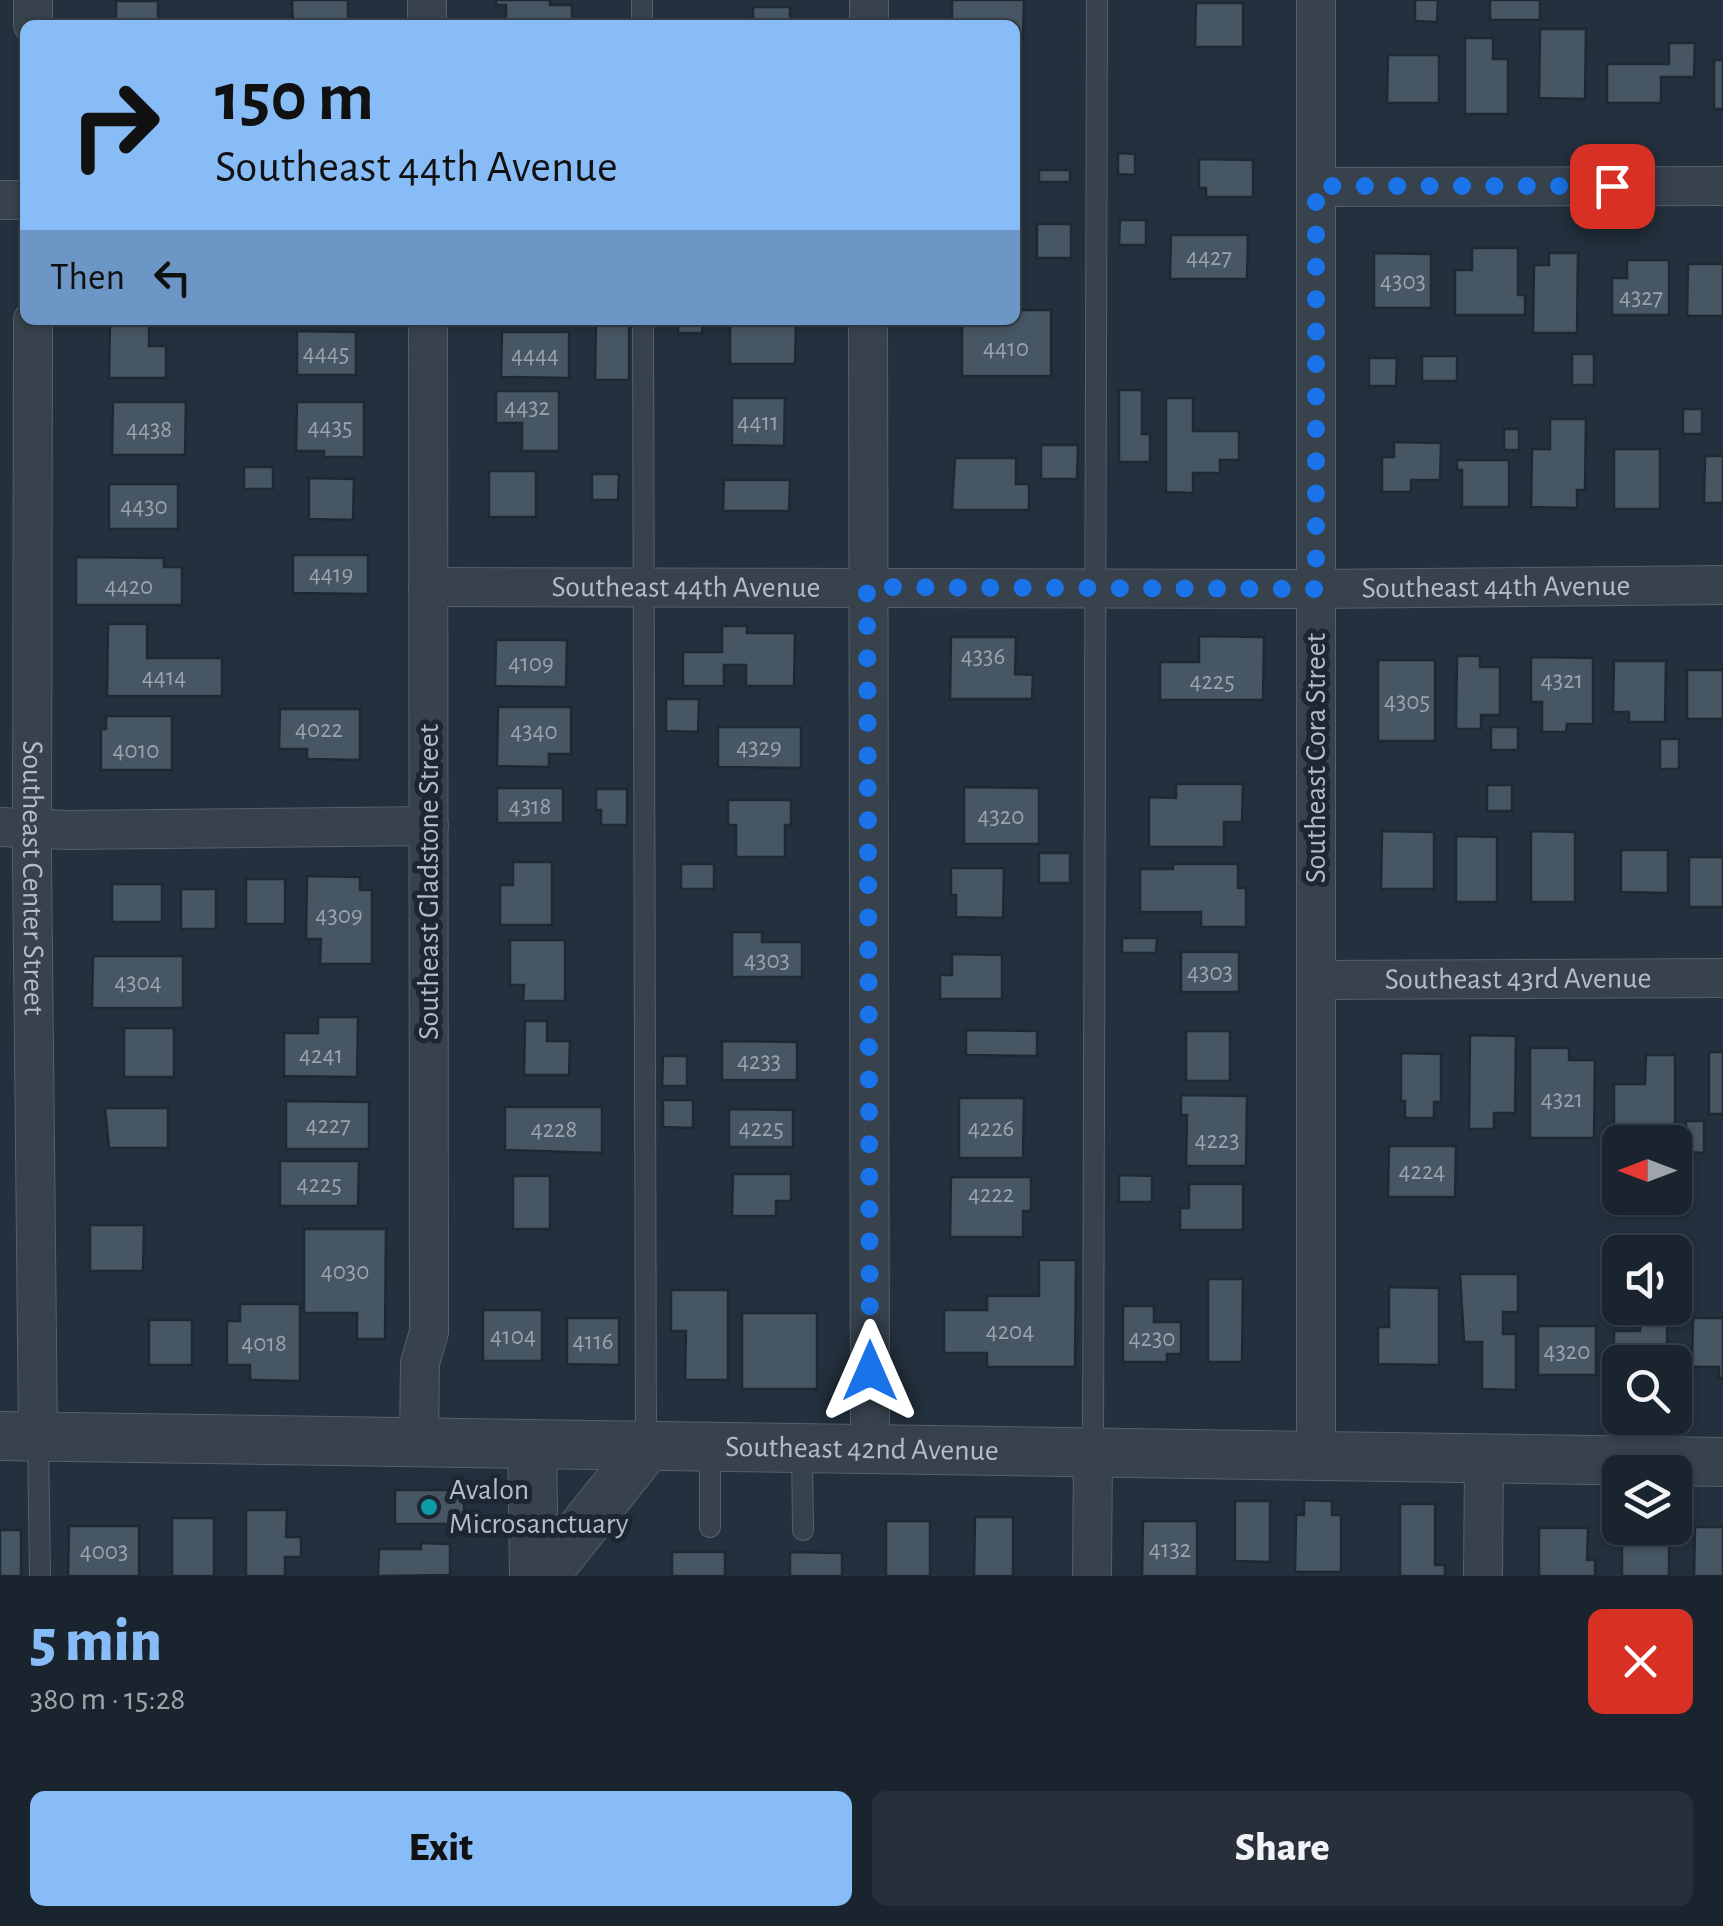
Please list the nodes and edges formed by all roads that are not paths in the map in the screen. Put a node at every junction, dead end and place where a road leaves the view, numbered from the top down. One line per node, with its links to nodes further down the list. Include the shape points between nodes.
1 (1096, 0): 13 (lane)
2 (1316, 0): 3 (street, Southeast Cora Street)
3 (1316, 186): 4 (street); 14 (street, Southeast Cora Street)
4 (1723, 186)
5 (33, 325): 16 (street, Southeast Center Street)
6 (428, 325): 10 (street, Southeast Gladstone Street)
7 (644, 325): 12 (lane)
8 (868, 325): 11 (street)
9 (1723, 585): 14 (street, Southeast 44th Avenue)
10 (428, 587): 12 (street, Southeast 44th Avenue); 15 (street, Southeast Gladstone Street)
11 (867, 587): 12 (street, Southeast 44th Avenue); 13 (street, Southeast 44th Avenue); 25 (street)
12 (644, 588): 22 (lane)
13 (1094, 589): 14 (street, Southeast 44th Avenue); 26 (lane)
14 (1316, 589): 18 (street, Southeast Cora Street)
15 (428, 826): 16 (street); 20 (street, Southeast Gladstone Street, via 429,1332 420,1363)
16 (16, 828): 19 (street, Southeast Center Street)
17 (1723, 978): 18 (street, Southeast 43rd Avenue)
18 (1316, 980): 27 (street, Southeast Cora Street)
19 (19, 1436): 20 (street, Southeast 42nd Avenue); 32 (lane)
20 (419, 1443): 21 (street, Southeast 42nd Avenue)
21 (532, 1445): 22 (street, Southeast 42nd Avenue); 33 (street)
22 (646, 1448): 23 (street, Southeast 42nd Avenue); 34 (street)
23 (710, 1449): 24 (street, Southeast 42nd Avenue); 30 (lane)
24 (802, 1450): 25 (street, Southeast 42nd Avenue); 31 (lane)
25 (870, 1451): 26 (street, Southeast 42nd Avenue)
26 (1093, 1454): 27 (street, Southeast 42nd Avenue); 35 (street)
27 (1316, 1456): 28 (street, Southeast 42nd Avenue)
28 (1484, 1459): 29 (street, Southeast 42nd Avenue); 36 (street)
29 (1723, 1462)
30 (710, 1527)
31 (804, 1530)
32 (40, 1576)
33 (534, 1576)
34 (544, 1576)
35 (1092, 1576)
36 (1483, 1576)

